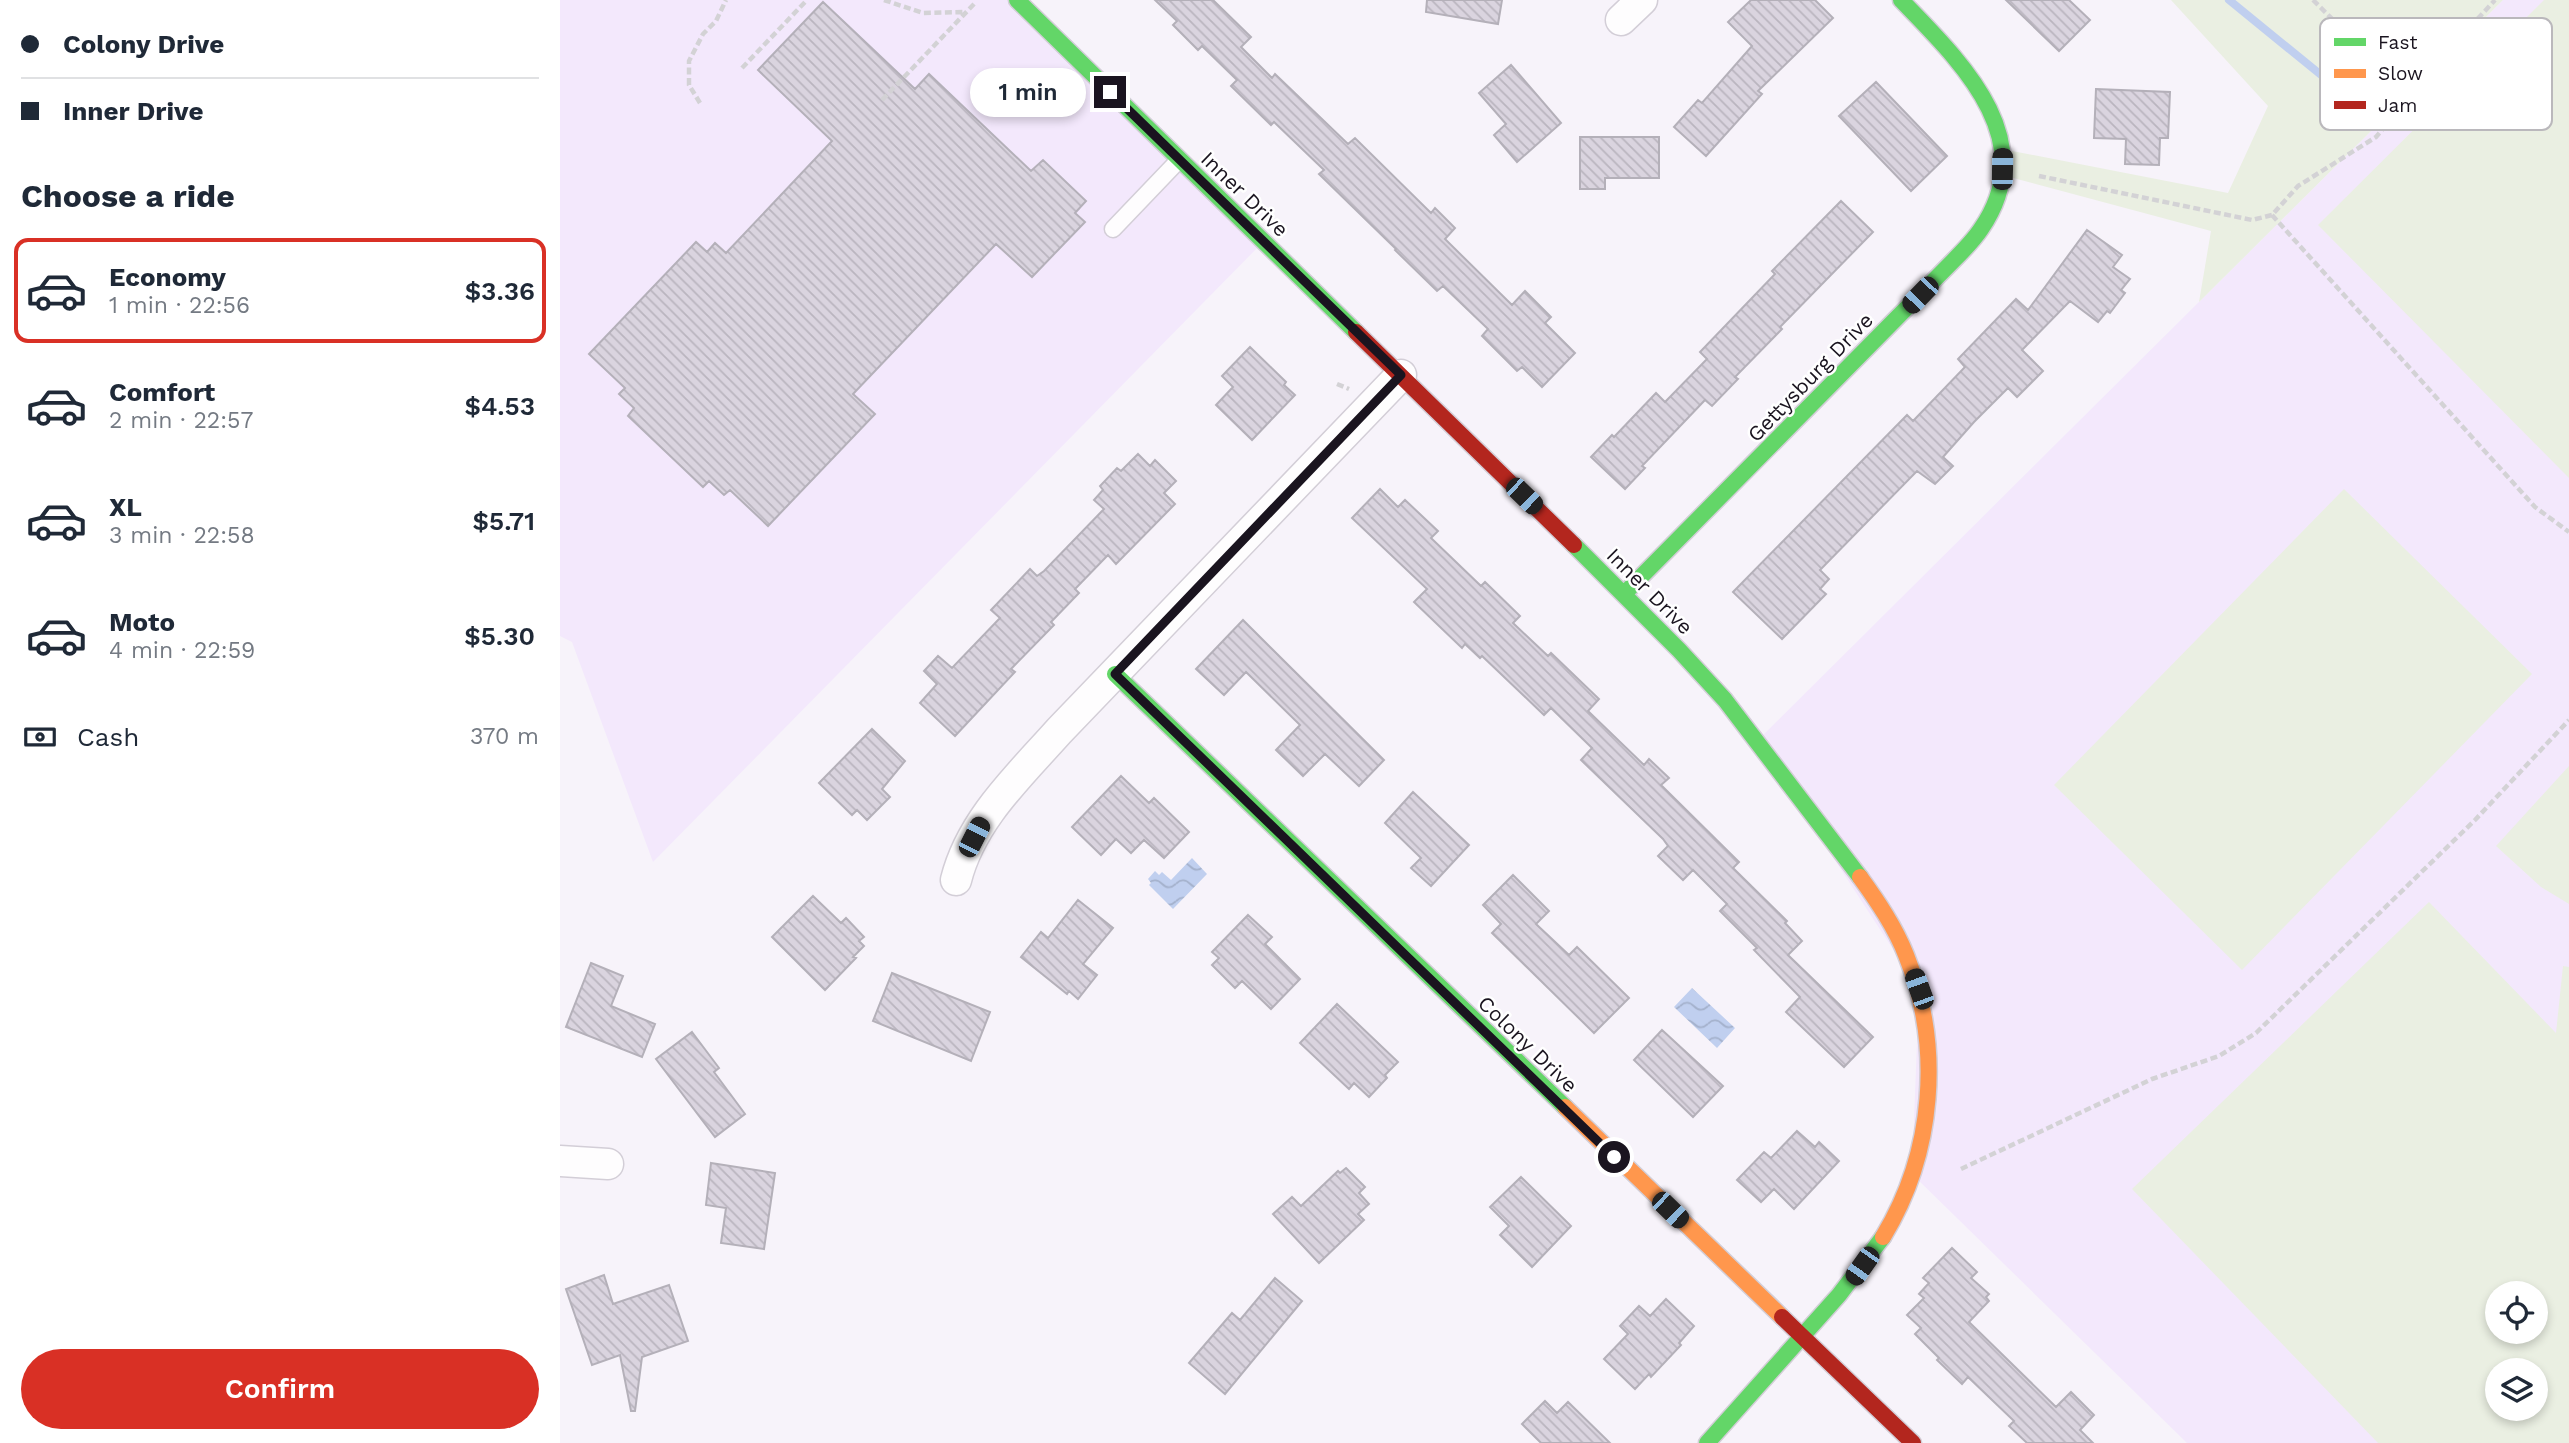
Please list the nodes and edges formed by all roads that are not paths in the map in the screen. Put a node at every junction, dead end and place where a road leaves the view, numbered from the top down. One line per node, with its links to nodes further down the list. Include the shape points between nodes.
1 (1017, 0): 3 (street, Inner Drive)
2 (1901, 0): 6 (street, Gettysburg Drive, via 1988,100 2002,143 1996,202 1979,232 1953,261)
3 (1180, 160): 4 (lane); 5 (street, Inner Drive)
4 (1113, 229)
5 (1401, 375): 6 (street, Inner Drive); 7 (street)
6 (1624, 594): 11 (street, Inner Drive, via 1712,685 1810,810 1886,916 1919,989 1930,1079 1924,1133 1912,1174 1885,1234 1851,1282)
7 (1115, 674): 8 (street, via 996,803 981,823); 11 (street, Colony Drive)
8 (956, 880)
9 (560, 1161): 10 (street)
10 (608, 1164)
11 (1802, 1337): 12 (street, Inner Drive); 13 (street, Colony Drive)
12 (1707, 1443)
13 (1913, 1443)

